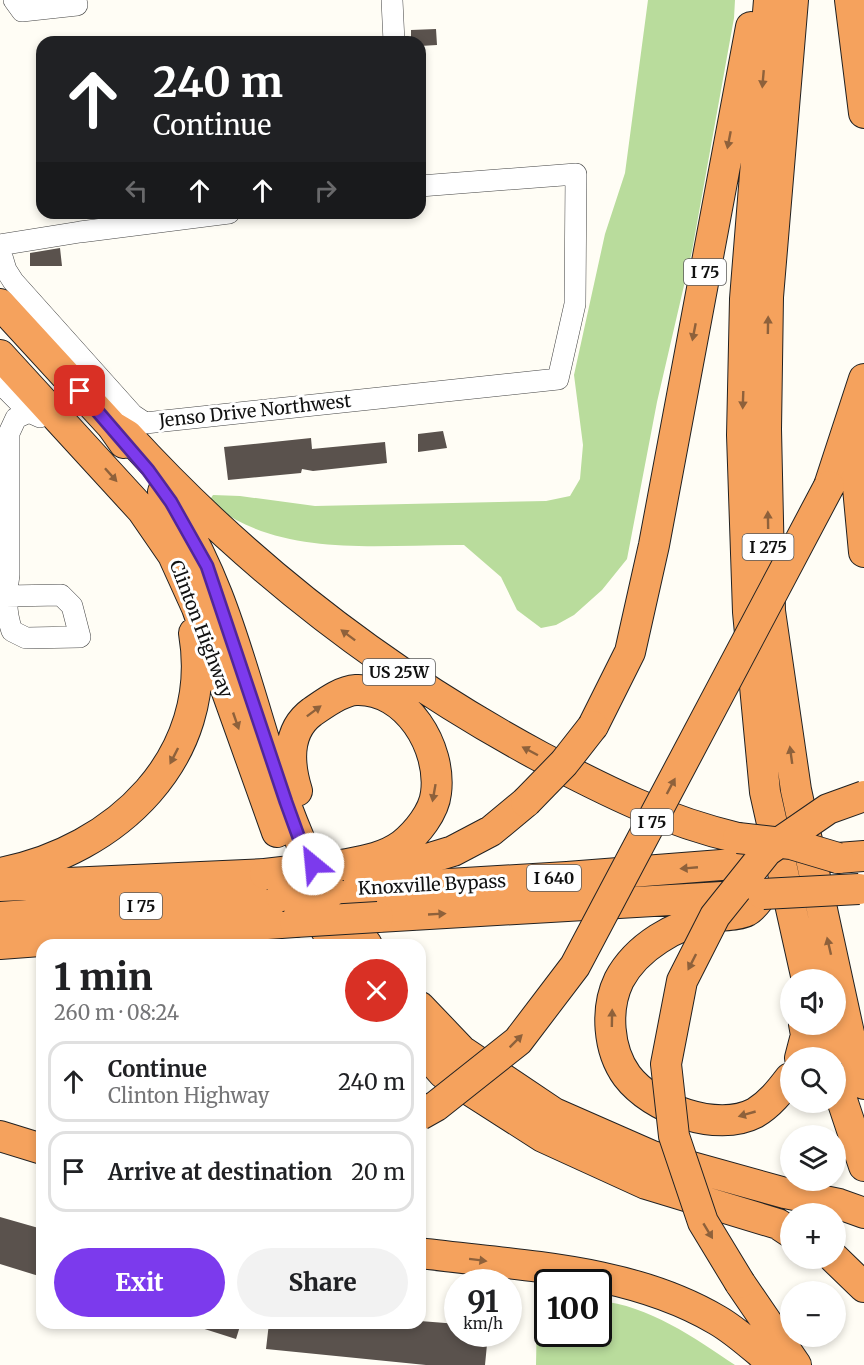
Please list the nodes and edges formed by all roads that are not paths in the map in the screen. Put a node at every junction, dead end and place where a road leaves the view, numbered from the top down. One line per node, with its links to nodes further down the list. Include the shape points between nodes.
1 (14, 0): 2 (street, via 22,11 77,5)
2 (76, 0)
3 (392, 0): 8 (street)
4 (756, 0): 28 (highway, I 75, one-way to 28, bridge, via 654,545 630,652 592,726 564,763 491,831 453,851)
5 (769, 0): 34 (highway, I 275, one-way to 34, via 745,298 742,435 748,612 765,792)
6 (792, 0): 43 (highway, I 275, one-way to 6, via 796,790 770,611 768,297)
7 (850, 0): 9 (highway)
8 (394, 36)
9 (864, 113)
10 (426, 186): 12 (street, Jenso Drive Northwest, via 576,174 575,304 558,379 146,423 133,415 13,281)
11 (179, 219): 12 (street, via 80,231)
12 (0, 247)
13 (0, 304): 18 (highway, US 25W)
14 (0, 355): 20 (highway, Clinton Highway)
15 (864, 379): 45 (highway, I 75, one-way to 15, bridge, via 518,1041 575,966 829,486)
16 (0, 383): 17 (street)
17 (28, 412): 20 (street); 23 (street, via 16,418 9,433)
18 (112, 426): 25 (highway, US 25W, one-way to 18, via 620,798 486,727 390,667 288,591 201,513 127,435); 28 (highway, via 171,502 207,566 299,838)
19 (864, 438): 21 (highway, via 857,477)
20 (79, 440): 22 (highway, Clinton Highway, one-way to 22, via 141,510)
21 (864, 552)
22 (184, 578): 27 (highway, one-way to 27, via 199,662 192,714 173,760 151,790 115,822 69,851); 36 (highway, Clinton Highway, one-way to 36, via 265,806 297,880)
23 (6, 596)
24 (864, 796): 56 (highway, one-way to 56, bridge, via 828,809 767,851 715,916 682,981 666,1064 674,1136 703,1222)
25 (742, 850): 26 (highway, Knoxville Bypass / I 640, bridge); 28 (highway, Knoxville Bypass / I 640, one-way to 28)
26 (852, 857)
27 (0, 873)
28 (340, 878): 28 (highway, one-way to 28, via 314,847 290,753 306,717 337,696 356,690 398,703 421,727 435,759 436,794 423,824 402,844); 32 (highway, Knoxville Bypass / I 75, bridge); 37 (highway)
29 (0, 886): 32 (highway)
30 (861, 889): 31 (highway, Knoxville Bypass / I 640, bridge)
31 (763, 894): 32 (highway, Knoxville Bypass / I 640, one-way to 31, bridge, via 378,917); 44 (highway, one-way to 31, via 754,1113 717,1121 689,1117 650,1097 627,1076 612,1045 611,1012 620,980 645,948 672,930 709,917 747,911)
32 (280, 897): 33 (highway, Knoxville Bypass / I 75); 35 (highway); 38 (highway, Knoxville Bypass / I 640)
33 (0, 917)
34 (793, 924): 39 (highway); 40 (highway, I 275)
35 (256, 939)
36 (331, 939)
37 (365, 939)
38 (0, 944)
39 (798, 969)
40 (804, 969)
41 (426, 1013): 50 (highway, via 462,1051 554,1113 652,1156)
42 (426, 1054): 51 (highway, via 443,1073 543,1137 646,1184)
43 (864, 1084)
44 (780, 1091)
45 (426, 1112)
46 (846, 1112): 49 (highway)
47 (0, 1136): 48 (highway)
48 (36, 1147)
49 (864, 1166)
50 (852, 1208)
51 (780, 1225)
52 (426, 1254): 55 (highway, one-way to 55, via 589,1274 654,1291 718,1320)
53 (845, 1269): 54 (highway)
54 (864, 1287)
55 (775, 1365)
56 (796, 1365)

